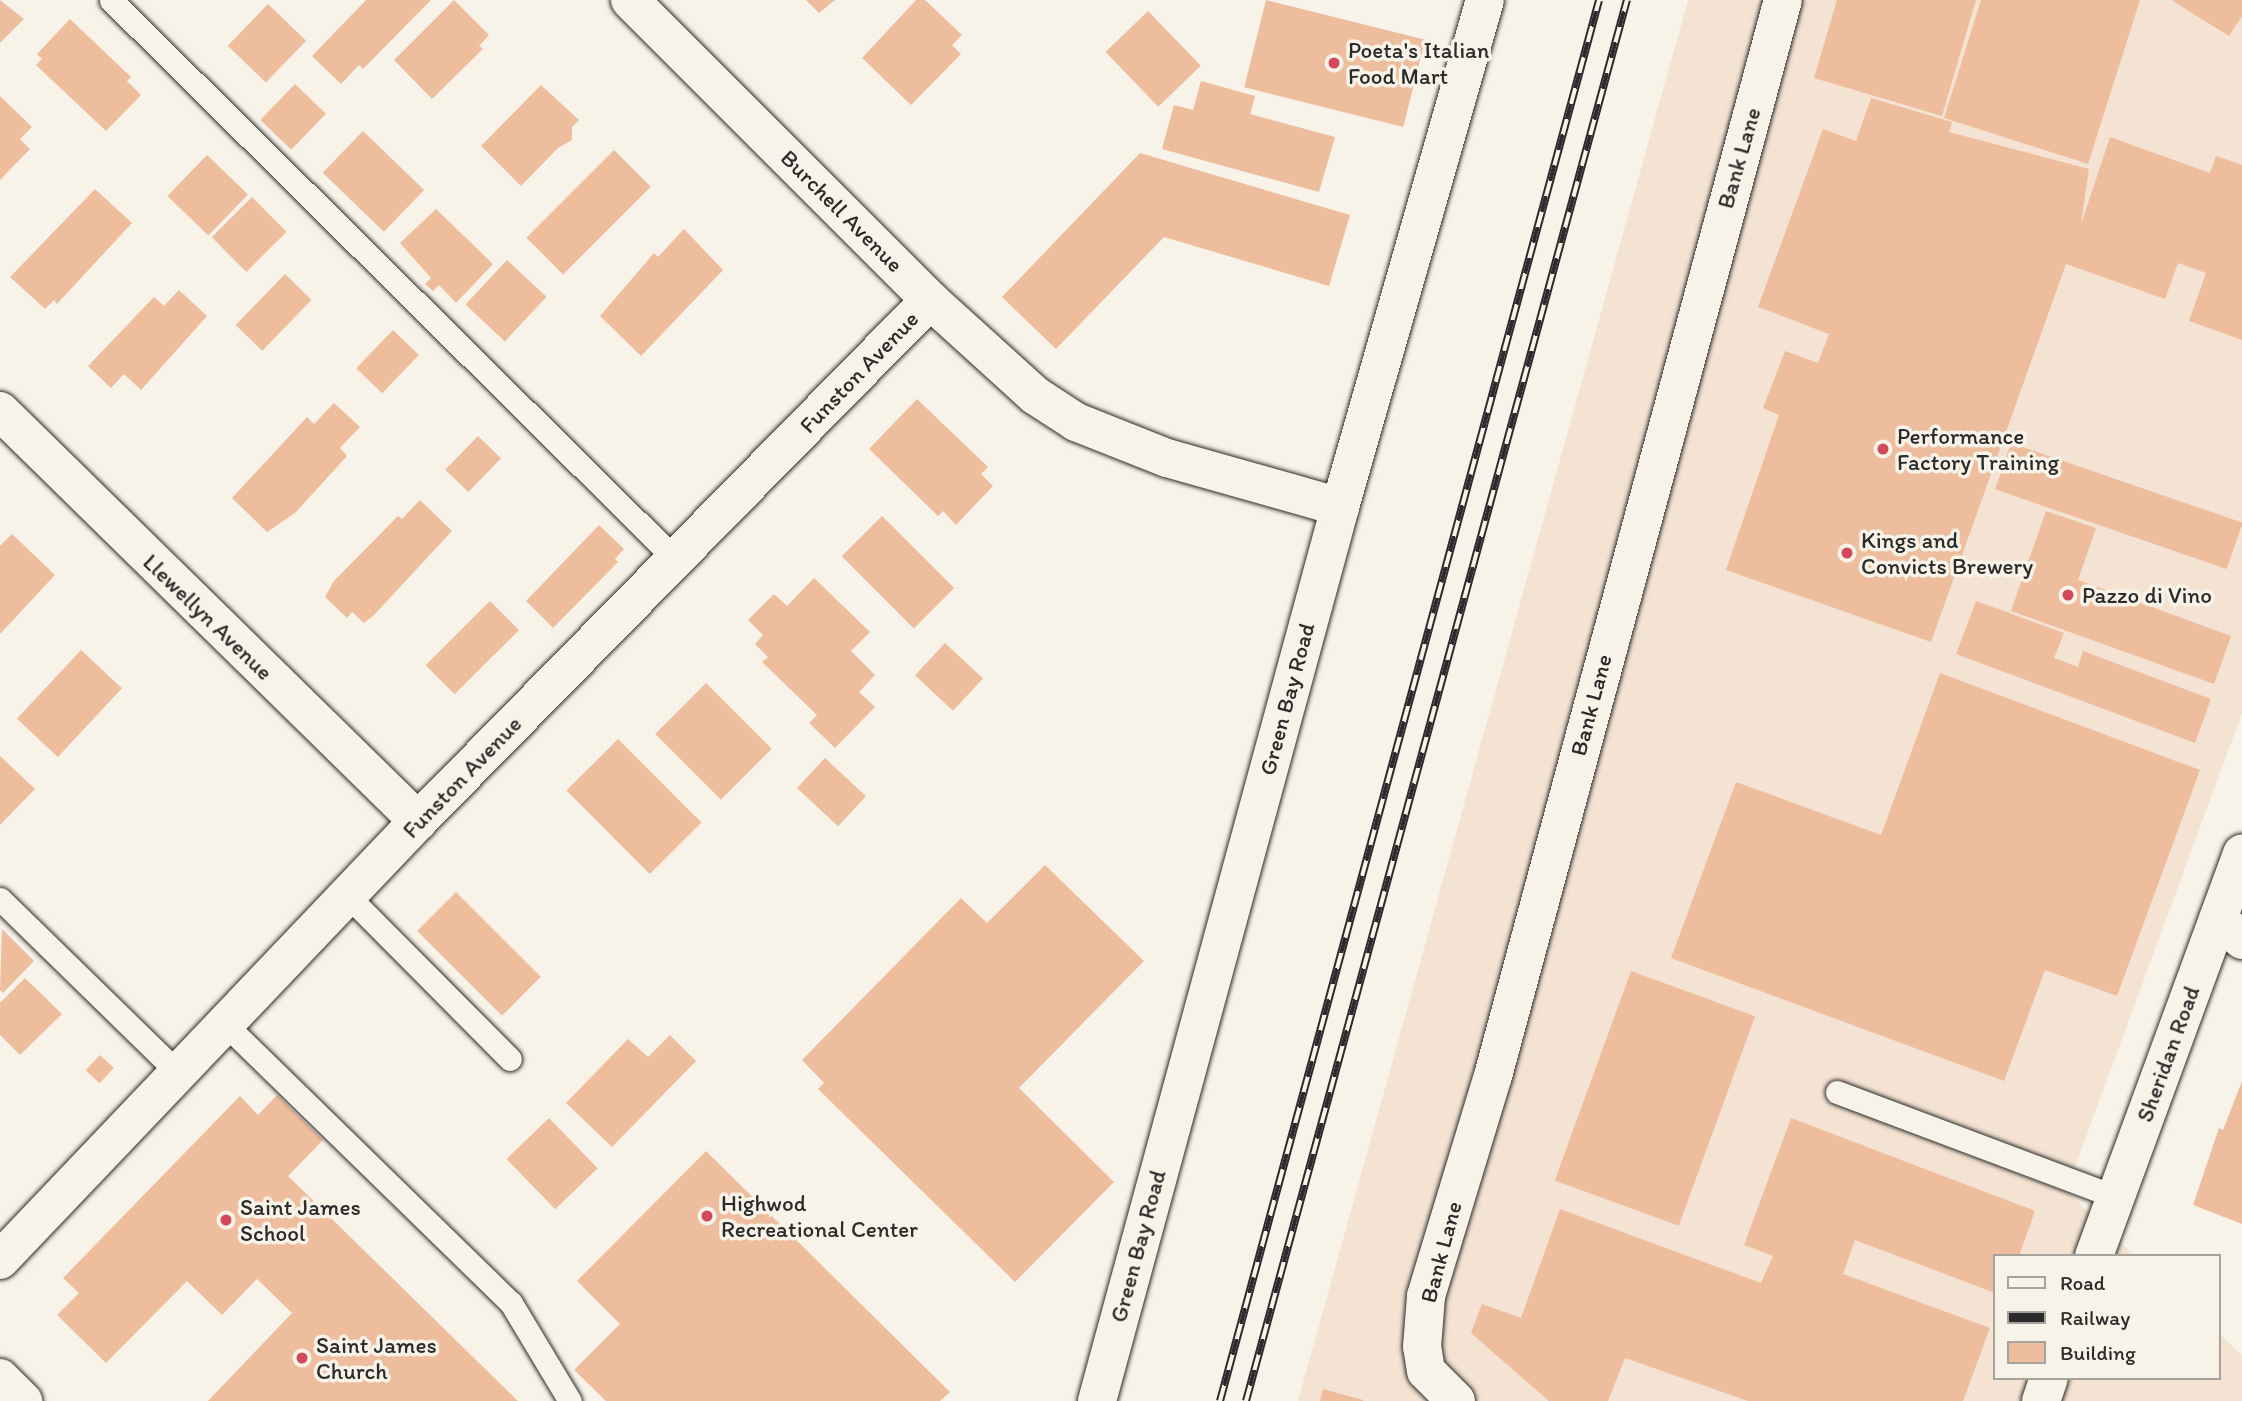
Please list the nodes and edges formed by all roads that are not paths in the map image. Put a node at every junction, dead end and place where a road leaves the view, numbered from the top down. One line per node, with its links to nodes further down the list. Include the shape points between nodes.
1 (111, 0): 8 (lane)
2 (629, 0): 5 (street, Burchell Avenue)
3 (1485, 0): 7 (street, Green Bay Road)
4 (1783, 0): 26 (street, Bank Lane, via 1493,1076 1426,1296 1422,1347 1426,1371)
5 (930, 300): 7 (street, Burchell Avenue, via 1036,396 1076,422 1167,458); 8 (street, Funston Avenue)
6 (0, 411): 9 (street, Llewellyn Avenue)
7 (1340, 507): 25 (street, Green Bay Road)
8 (675, 559): 9 (street, Funston Avenue)
9 (418, 821): 11 (street, Funston Avenue)
10 (2242, 853): 13 (street, Sheridan Road)
11 (347, 895): 14 (street, Funston Avenue); 15 (lane)
12 (0, 899): 16 (lane)
13 (2230, 930): 18 (street, Sheridan Road)
14 (225, 1024): 16 (street, Funston Avenue); 24 (lane, via 511,1303)
15 (510, 1059)
16 (178, 1073): 20 (street, Funston Avenue)
17 (1837, 1093): 18 (lane)
18 (2116, 1197): 19 (street, Sheridan Road)
19 (2095, 1254)
20 (0, 1260)
21 (0, 1378): 23 (street)
22 (2048, 1380): 27 (street)
23 (23, 1401)
24 (570, 1401)
25 (1097, 1401)
26 (1456, 1401)
27 (2041, 1401)

